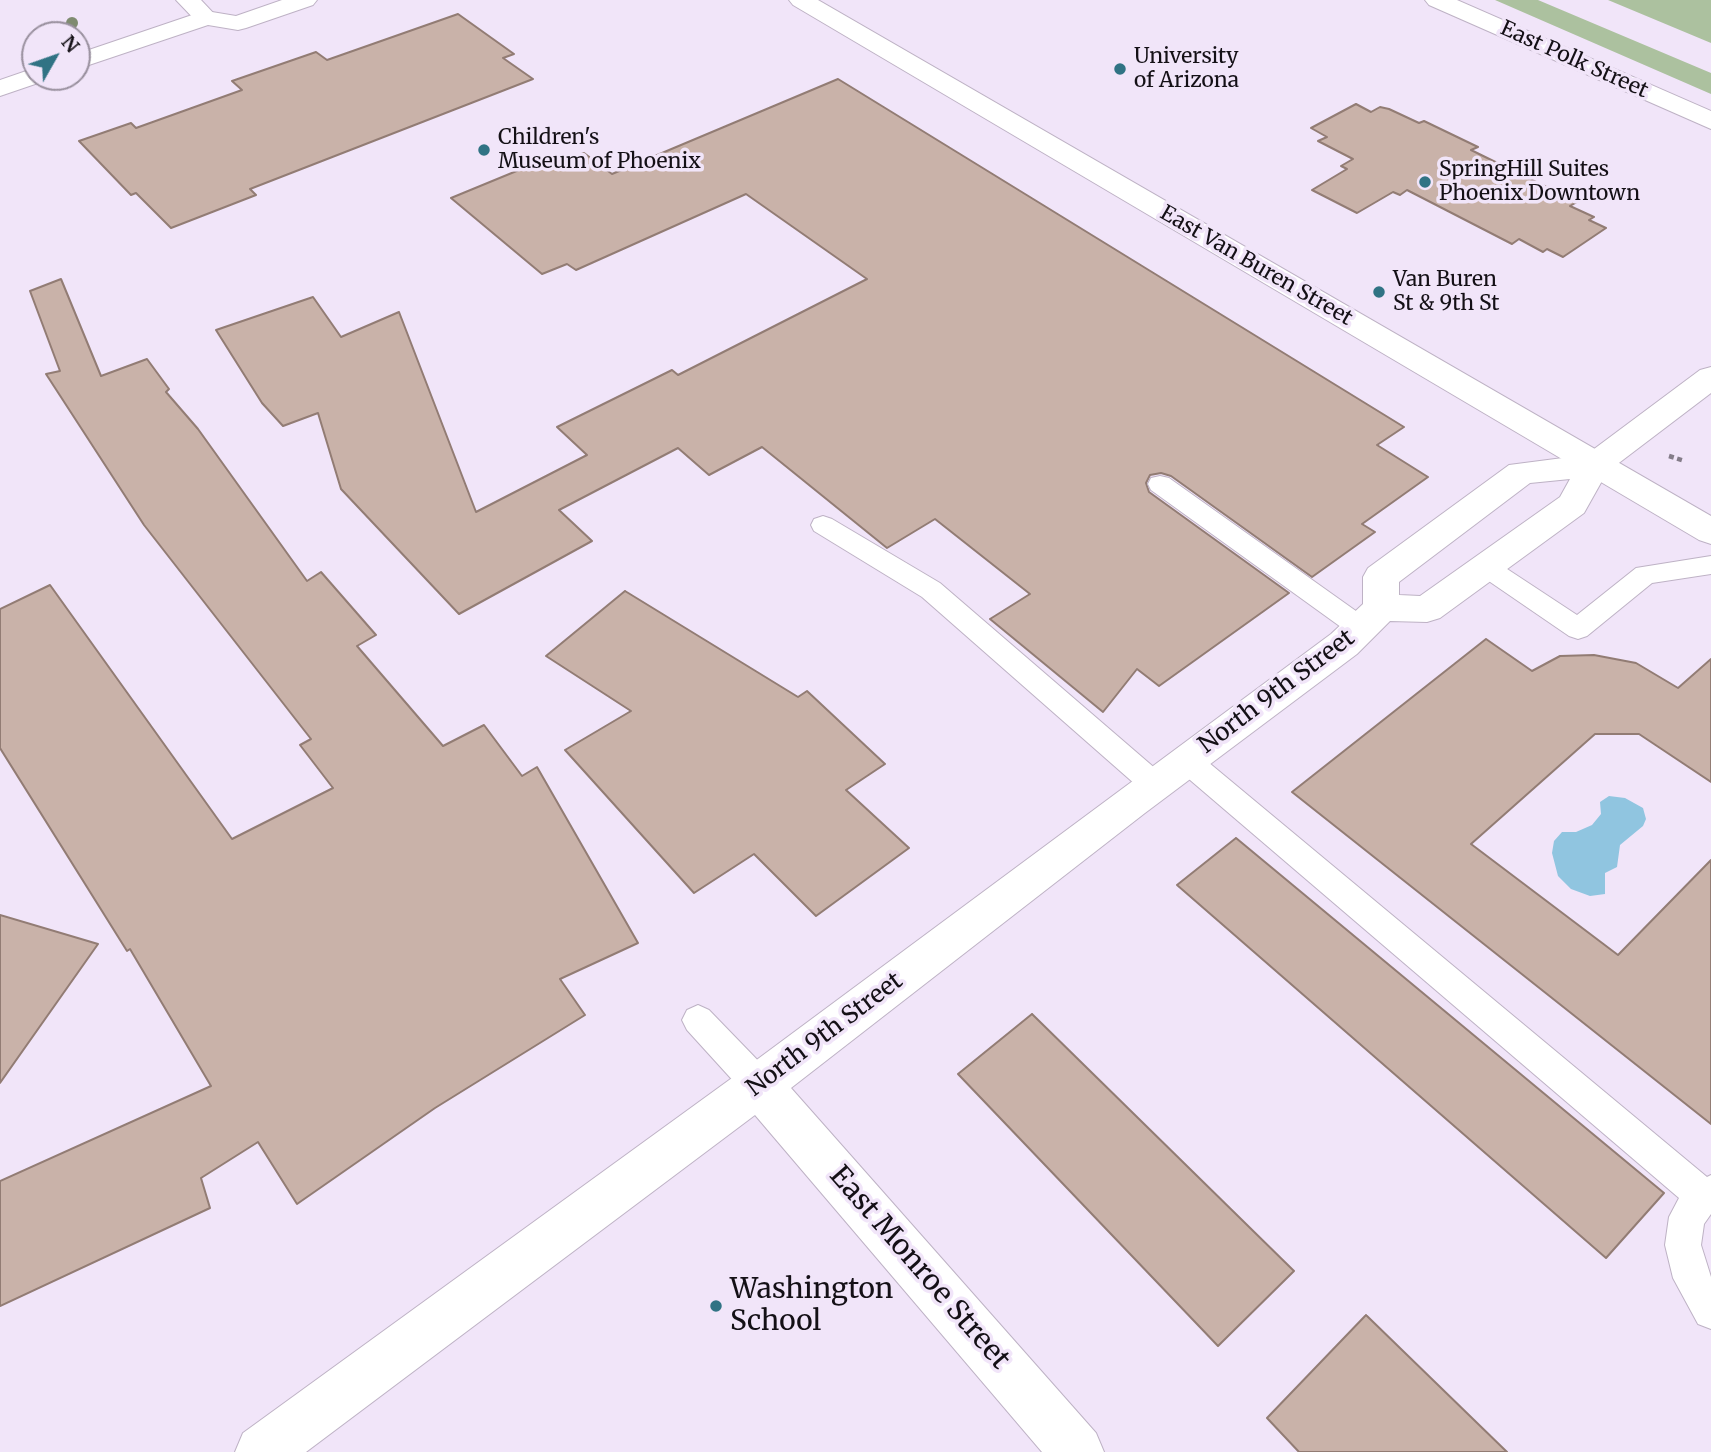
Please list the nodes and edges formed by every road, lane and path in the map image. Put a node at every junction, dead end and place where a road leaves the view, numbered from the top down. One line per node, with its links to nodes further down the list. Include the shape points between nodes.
1 (188, 0): 5 (street)
2 (305, 0): 5 (street, via 238,23)
3 (801, 0): 11 (street, East Van Buren Street)
4 (1437, 0): 9 (street, East Polk Street)
5 (211, 9): 6 (street)
6 (91, 56)
7 (21, 81): 8 (street)
8 (0, 88)
9 (1711, 121)
10 (1711, 377): 11 (street)
11 (1595, 465): 14 (street, East Van Buren Street); 16 (street, via 1572,505); 17 (street, via 1521,473 1381,577)
12 (1160, 484): 17 (lane)
13 (823, 525): 18 (lane, via 931,590)
14 (1711, 532)
15 (1711, 565): 16 (lane, via 1645,575 1578,629)
16 (1486, 567): 17 (street, via 1427,609)
17 (1371, 618): 18 (street, North 9th Street, via 1343,644)
18 (1170, 772): 20 (street, North 9th Street); 21 (lane)
19 (698, 1020): 20 (lane)
20 (759, 1085): 23 (street, North 9th Street); 24 (street, East Monroe Street)
21 (1707, 1194): 22 (lane, via 1687,1217 1683,1245 1691,1278)
22 (1711, 1311)
23 (262, 1452)
24 (1077, 1452)

